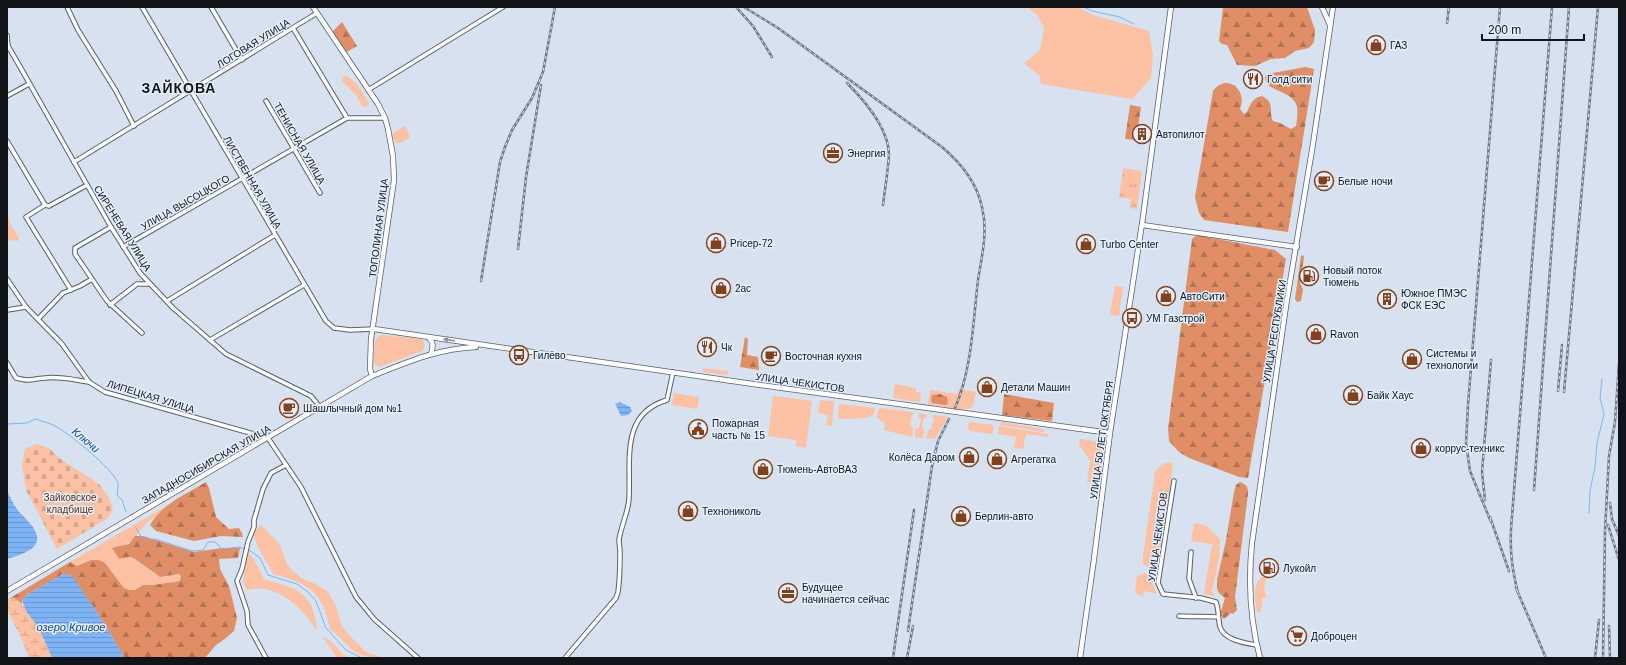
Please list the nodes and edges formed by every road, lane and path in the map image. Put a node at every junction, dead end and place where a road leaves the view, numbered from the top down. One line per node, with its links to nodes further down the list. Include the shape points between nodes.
1 (67, 7): 21 (street)
2 (142, 7): 16 (street, ЛИСТВЕННАЯ УЛИЦА)
3 (210, 7): 13 (street)
4 (313, 7): 9 (main road, ТОПОЛИНАЯ УЛИЦА)
5 (503, 7): 15 (street)
6 (1171, 7): 29 (main road, УЛИЦА 50 ЛЕТ ОКТЯБРЯ)
7 (1322, 7): 10 (main road)
8 (1333, 7): 10 (main road, УЛИЦА РЕСПУБЛИКИ)
9 (317, 13): 11 (street, ЛОГОВАЯ УЛИЦА); 15 (main road, ТОПОЛИНАЯ УЛИЦА)
10 (1330, 25): 33 (main road, УЛИЦА РЕСПУБЛИКИ)
11 (293, 28): 13 (street, ЛОГОВАЯ УЛИЦА); 19 (street)
12 (7, 35): 14 (street, СИРЕНЕВАЯ УЛИЦА, via 8,46)
13 (242, 60): 16 (street, ЛОГОВАЯ УЛИЦА)
14 (29, 84): 17 (street); 24 (street, СИРЕНЕВАЯ УЛИЦА)
15 (368, 90): 20 (main road, ТОПОЛИНАЯ УЛИЦА)
16 (191, 91): 21 (street, ЛОГОВАЯ УЛИЦА); 25 (street, ЛИСТВЕННАЯ УЛИЦА)
17 (7, 96)
18 (266, 101): 23 (street, ТЕНИСНАЯ УЛИЦА)
19 (347, 118): 20 (street, УЛИЦА ВЫСОЦКОГО); 23 (street, УЛИЦА ВЫСОЦКОГО)
20 (384, 118): 44 (main road, ТОПОЛИНАЯ УЛИЦА, via 393,156 394,180)
21 (134, 126): 24 (street, ЛОГОВАЯ УЛИЦА)
22 (7, 142): 28 (street)
23 (295, 148): 25 (street, УЛИЦА ВЫСОЦКОГО); 27 (street, ТЕНИСНАЯ УЛИЦА)
24 (74, 162): 26 (street, СИРЕНЕВАЯ УЛИЦА)
25 (242, 178): 31 (street, ЛИСТВЕННАЯ УЛИЦА); 32 (street, УЛИЦА ВЫСОЦКОГО)
26 (87, 185): 28 (street, via 49,206); 30 (street, СИРЕНЕВАЯ УЛИЦА)
27 (320, 193)
28 (45, 205): 38 (street, via 26,217)
29 (1142, 224): 33 (main road); 55 (main road, УЛИЦА 50 ЛЕТ ОКТЯБРЯ)
30 (111, 227): 32 (street, СИРЕНЕВАЯ УЛИЦА); 35 (street, via 75,248 75,254)
31 (275, 235): 37 (street, ЛИСТВЕННАЯ УЛИЦА); 39 (street)
32 (123, 247): 36 (street, СИРЕНЕВАЯ УЛИЦА)
33 (1297, 247): 64 (main road, УЛИЦА РЕСПУБЛИКИ, via 1286,306 1251,550 1249,585)
34 (7, 279): 41 (street, ЛИПЕЦКАЯ УЛИЦА)
35 (92, 279): 38 (street); 40 (street)
36 (150, 284): 39 (street, СИРЕНЕВАЯ УЛИЦА); 40 (street, via 137,284)
37 (304, 284): 44 (street, ЛИСТВЕННАЯ УЛИЦА, via 326,321 334,328); 47 (street)
38 (71, 290): 43 (street, via 63,293)
39 (167, 301): 47 (street, СИРЕНЕВАЯ УЛИЦА)
40 (110, 305): 45 (street)
41 (26, 307): 42 (street); 43 (street, ЛИПЕЦКАЯ УЛИЦА)
42 (7, 310)
43 (38, 319): 53 (street, ЛИПЕЦКАЯ УЛИЦА, via 62,344)
44 (374, 329): 46 (main road); 52 (main road, ТОПОЛИНАЯ УЛИЦА, via 371,339)
45 (142, 333)
46 (429, 338): 48 (main road, one-way to 46); 49 (main road, via 433,342)
47 (210, 340): 54 (street, СИРЕНЕВАЯ УЛИЦА, via 226,354 312,396)
48 (488, 346): 49 (main road, ЗАПАДНОСИБИРСКАЯ УЛИЦА); 51 (main road, УЛИЦА ЧЕКИСТОВ)
49 (431, 354): 52 (main road, ЗАПАДНОСИБИРСКАЯ УЛИЦА)
50 (7, 363): 53 (street, via 16,378 30,381 68,378)
51 (673, 372): 55 (main road, УЛИЦА ЧЕКИСТОВ); 67 (street, via 667,400 656,403 641,415 630,440 629,500 619,539 619,588 616,598)
52 (372, 376): 54 (main road, ЗАПАДНОСИБИРСКАЯ УЛИЦА)
53 (89, 382): 56 (street, ЛИПЕЦКАЯ УЛИЦА, via 105,392)
54 (320, 407): 56 (main road, ЗАПАДНОСИБИРСКАЯ УЛИЦА)
55 (1110, 433): 68 (main road, УЛИЦА 50 ЛЕТ ОКТЯБРЯ)
56 (268, 438): 57 (street); 60 (main road, ЗАПАДНОСИБИРСКАЯ УЛИЦА)
57 (286, 465): 65 (street, via 271,473 264,489 237,581 247,611 248,625); 66 (street, via 301,487 356,597 374,619)
58 (1174, 481): 61 (street, УЛИЦА ЧЕКИСТОВ, via 1158,582 1163,594)
59 (1191, 552): 61 (street, via 1189,579)
60 (7, 591)
61 (1196, 598): 63 (street, via 1216,602)
62 (1179, 616): 63 (street)
63 (1218, 617): 64 (street, via 1224,634 1246,644)
64 (1256, 645): 69 (main road, УЛИЦА РЕСПУБЛИКИ)
65 (266, 658)
66 (418, 658)
67 (565, 658)
68 (1080, 658)
69 (1260, 658)

